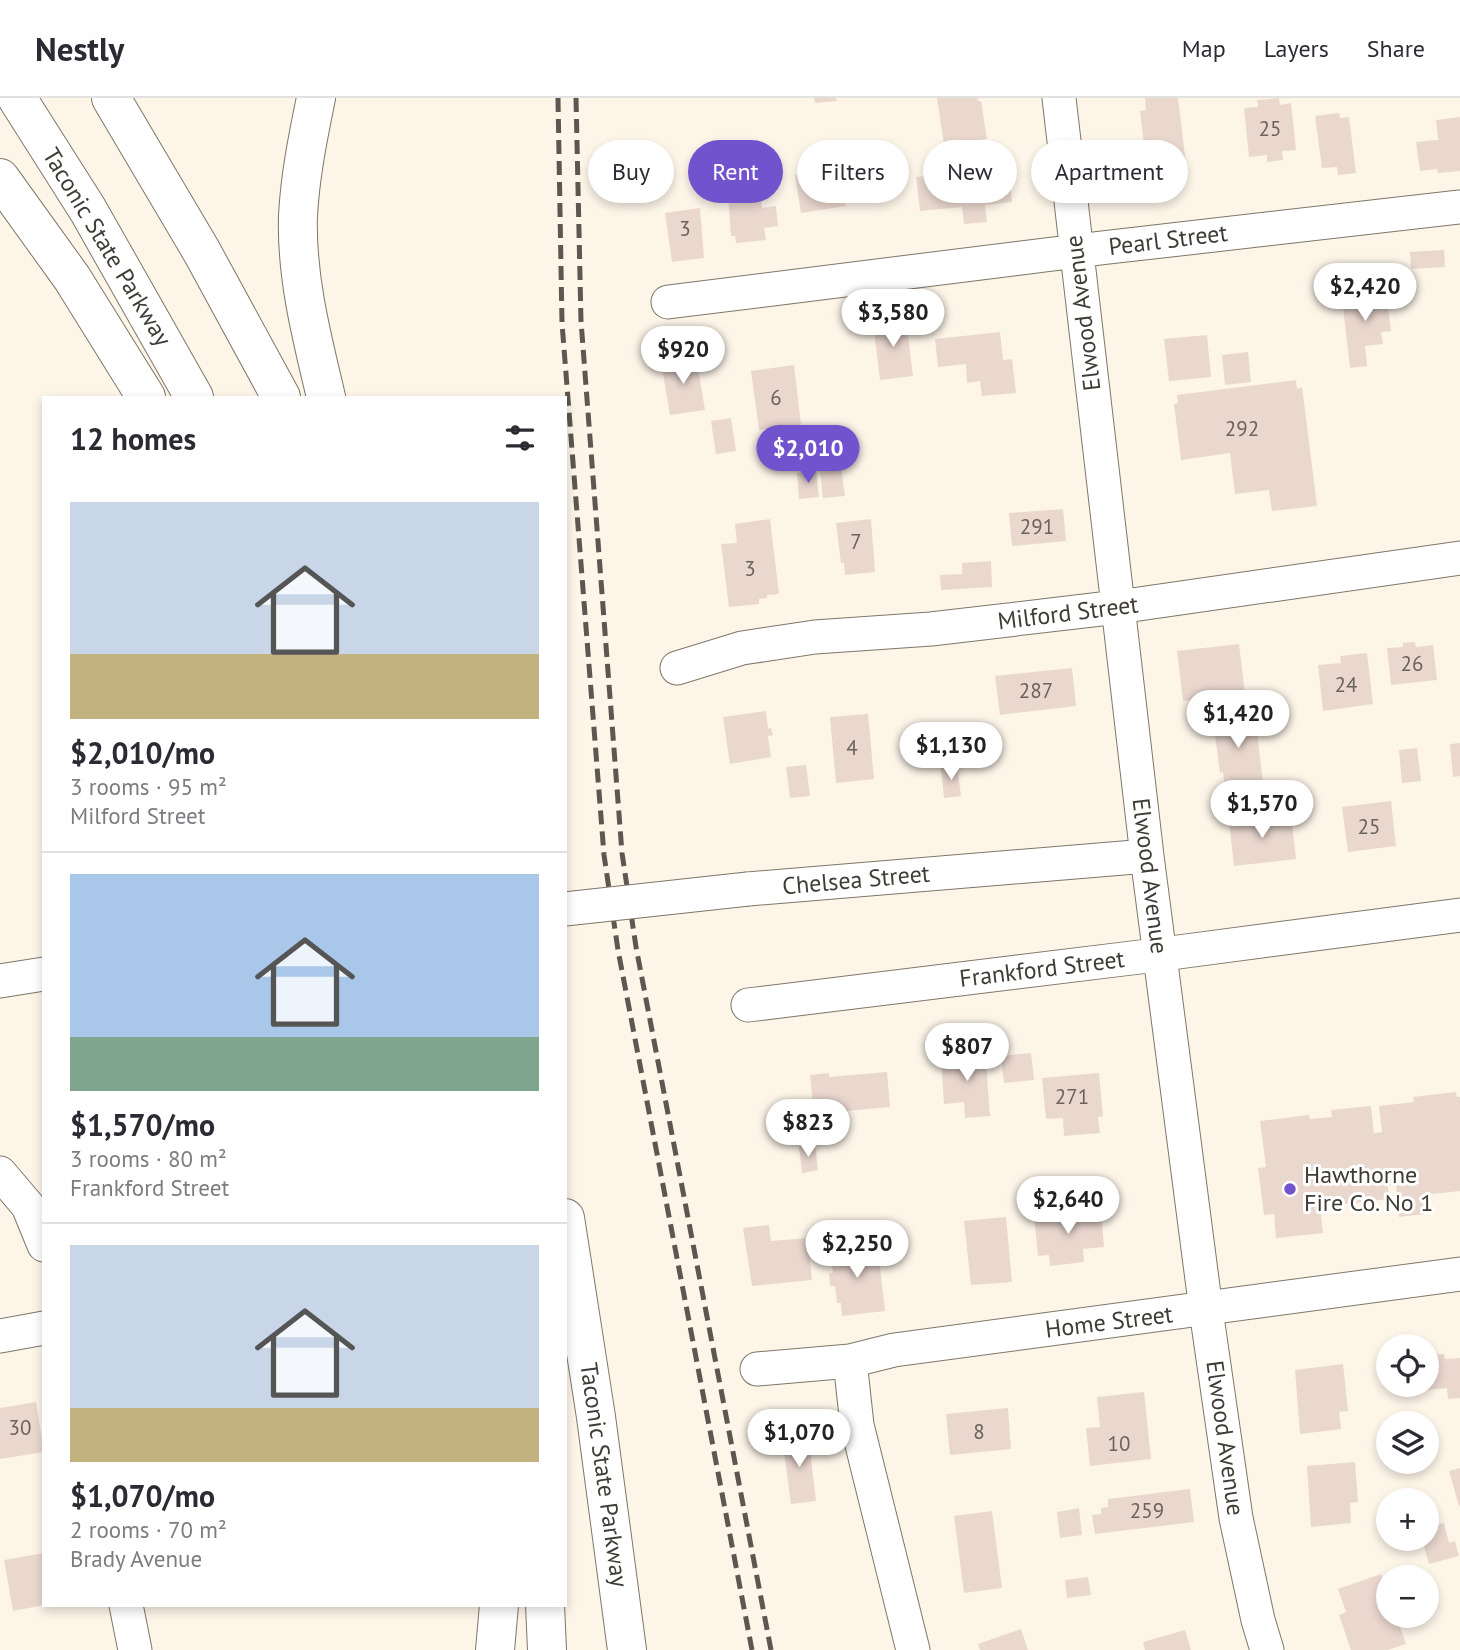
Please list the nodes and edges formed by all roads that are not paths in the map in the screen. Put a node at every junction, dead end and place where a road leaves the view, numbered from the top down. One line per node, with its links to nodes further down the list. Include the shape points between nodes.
1 (17, 98): 10 (highway, Taconic State Parkway, via 88,210)
2 (111, 98): 11 (highway)
3 (316, 98): 12 (highway, via 300,190 299,243 305,305)
4 (1059, 98): 7 (street, Elwood Avenue)
5 (0, 178): 9 (highway, via 72,278)
6 (1460, 206): 7 (street, Pearl Street)
7 (1076, 251): 8 (street, Pearl Street); 14 (street, Elwood Avenue)
8 (668, 302)
9 (145, 396)
10 (193, 396)
11 (280, 396)
12 (326, 396)
13 (1460, 558): 14 (street, Milford Street)
14 (1118, 607): 15 (street, Milford Street, via 742,648); 16 (street, Elwood Avenue)
15 (677, 668)
16 (1147, 856): 17 (street, Chelsea Street, bridge); 19 (street, Elwood Avenue)
17 (567, 909)
18 (1460, 915): 19 (street, Frankford Street)
19 (1160, 955): 22 (street, Frankford Street); 27 (street, Elwood Avenue)
20 (42, 974): 21 (street)
21 (0, 981)
22 (748, 1005)
23 (0, 1173): 25 (street, via 28,1206)
24 (567, 1230): 32 (highway, Taconic State Parkway)
25 (42, 1240)
26 (1460, 1273): 27 (street, Home Street)
27 (1206, 1310): 30 (street, Home Street, via 894,1350); 42 (street, Elwood Avenue, via 1236,1518)
28 (42, 1328): 29 (street)
29 (0, 1336)
30 (850, 1361): 31 (street, Home Street); 41 (street, via 857,1424)
31 (757, 1370)
32 (596, 1417): 39 (highway); 40 (highway, Taconic State Parkway)
33 (126, 1607): 36 (street)
34 (499, 1607): 37 (highway)
35 (545, 1607): 38 (highway)
36 (135, 1650)
37 (495, 1650)
38 (547, 1650)
39 (611, 1650)
40 (627, 1650)
41 (913, 1650)
42 (1267, 1650)

